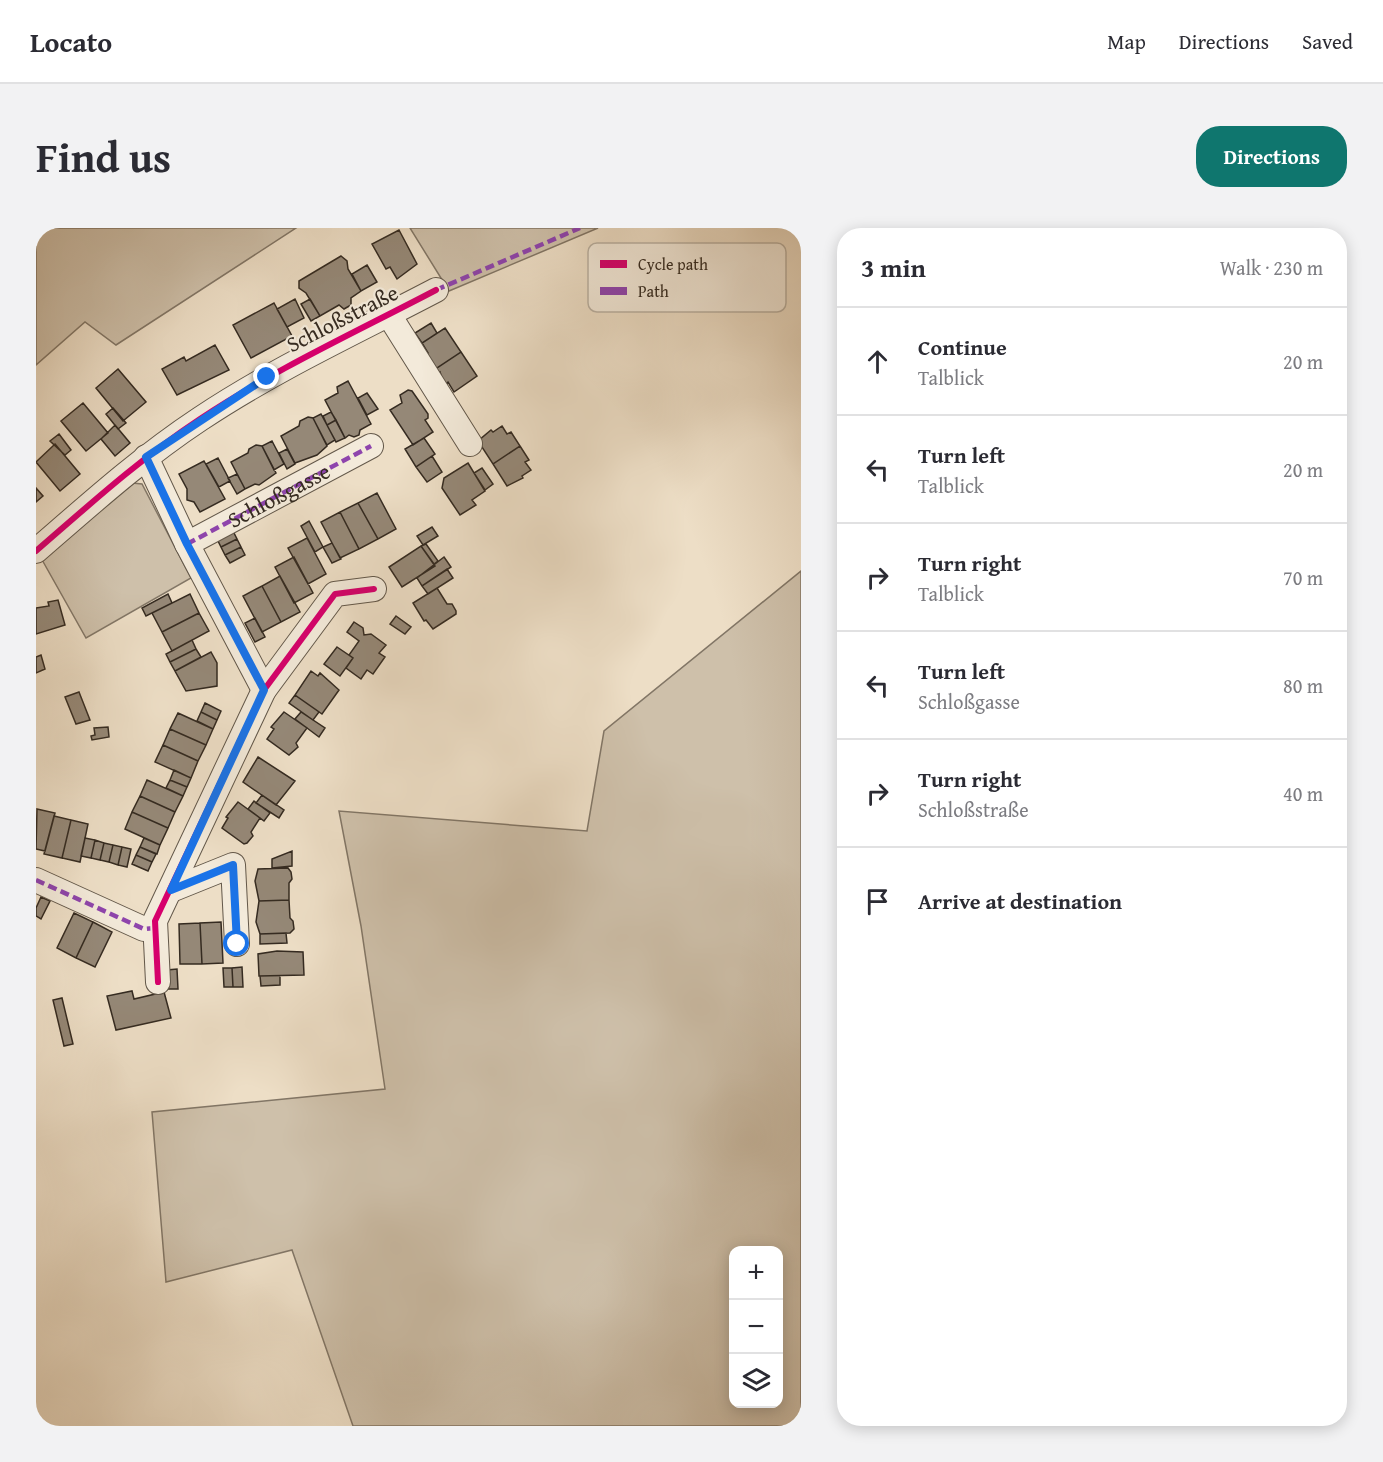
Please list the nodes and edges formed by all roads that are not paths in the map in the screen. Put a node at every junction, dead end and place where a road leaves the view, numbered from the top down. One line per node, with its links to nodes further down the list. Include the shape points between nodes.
1 (436, 290): 2 (street, Schloßstraße)
2 (389, 315): 3 (street, Schloßstraße); 5 (street, Schloßstraße, via 267,377)
3 (470, 444)
4 (371, 446): 6 (street, Schloßgasse)
5 (146, 457): 6 (street); 7 (street, Schloßstraße)
6 (187, 544): 9 (street)
7 (36, 551)
8 (374, 589): 9 (street, via 335,594)
9 (264, 690): 11 (street)
10 (36, 880): 12 (street, via 144,929)
11 (171, 890): 12 (street); 13 (street, via 233,865)
12 (155, 928): 14 (street)
13 (237, 944)
14 (158, 982)

